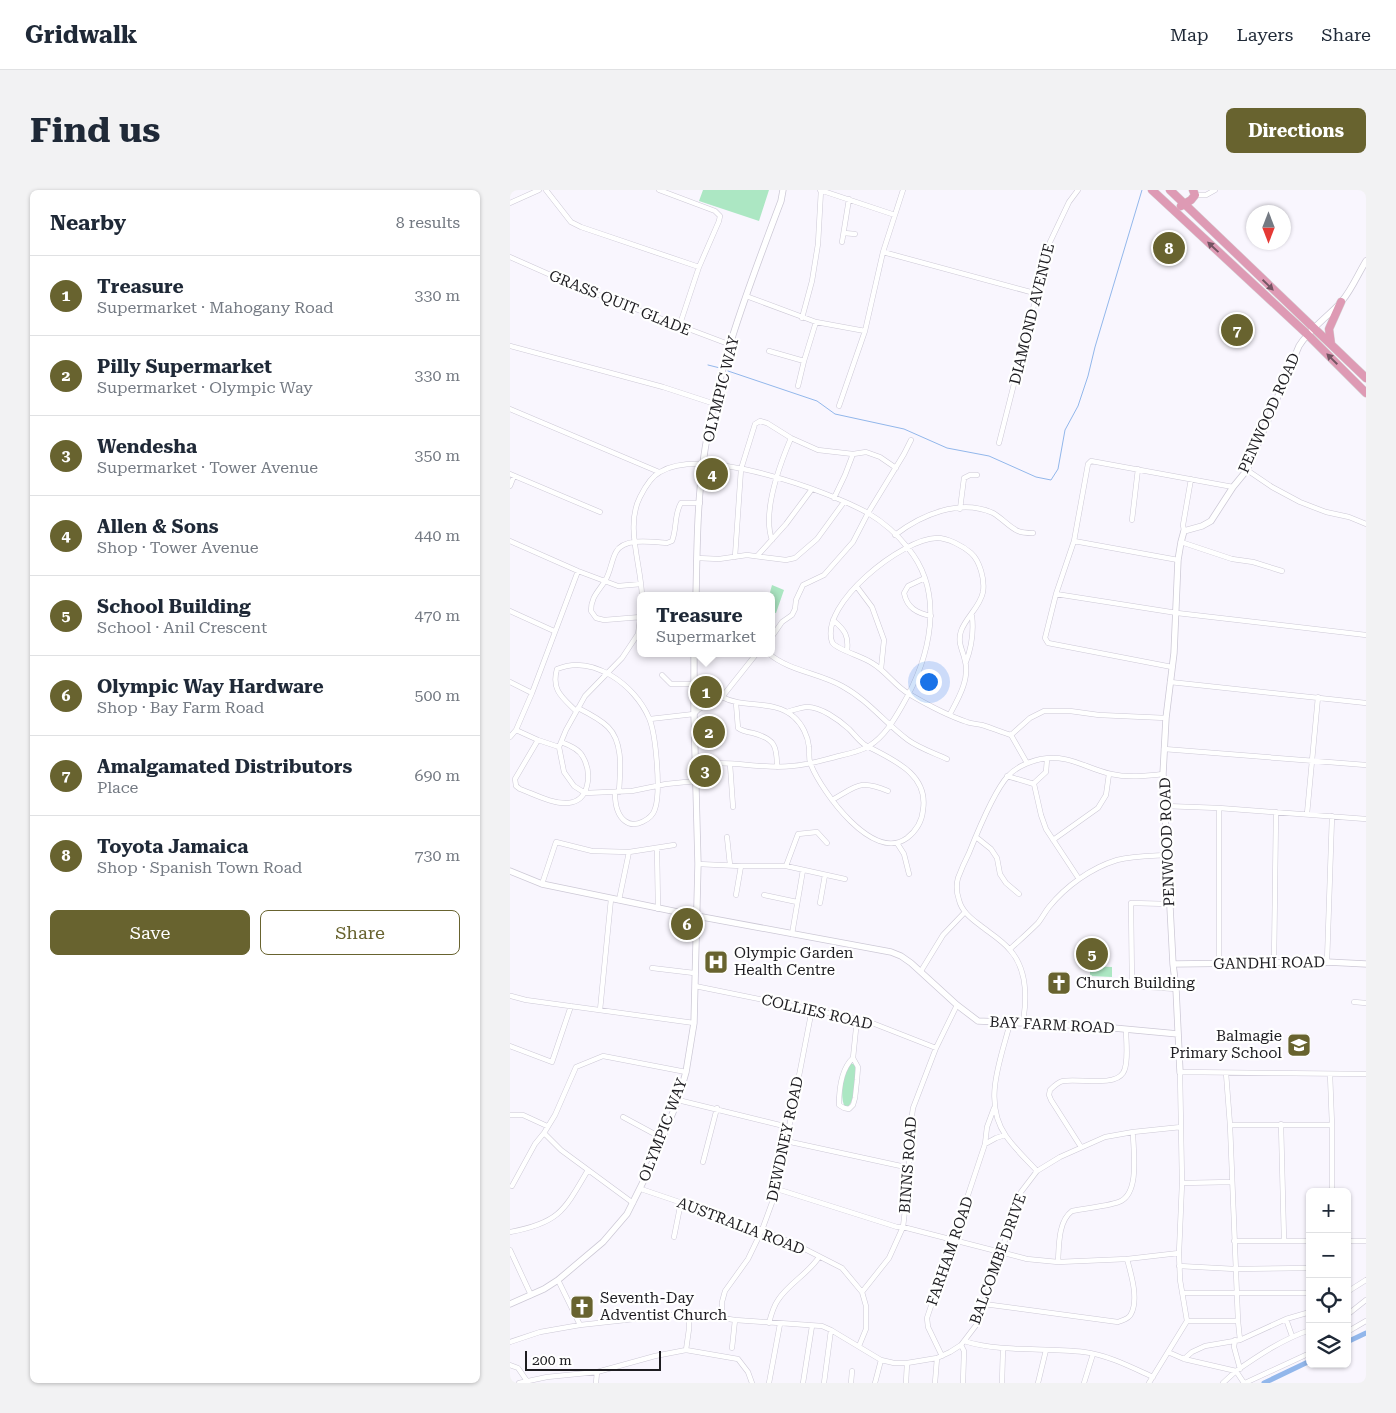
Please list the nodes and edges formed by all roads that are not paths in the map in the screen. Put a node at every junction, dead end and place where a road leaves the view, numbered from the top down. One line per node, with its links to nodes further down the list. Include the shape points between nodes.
1 (539, 190): 15 (street)
2 (546, 190): 25 (street, via 571,222)
3 (658, 190): 25 (street, via 715,211 720,216)
4 (783, 190): 27 (street, OLYMPIC WAY)
5 (820, 190): 13 (street); 29 (street, via 818,244)
6 (842, 190): 13 (street)
7 (903, 190): 18 (street)
8 (1078, 190): 26 (street, DIAMOND AVENUE, via 1050,242)
9 (1152, 190): 17 (highway)
10 (1170, 190): 16 (highway)
11 (1214, 190): 12 (street, via 1206,195)
12 (1194, 192): 16 (highway)
13 (840, 196): 14 (street)
14 (849, 199): 18 (street); 19 (street)
15 (510, 203)
16 (1185, 204): 17 (highway); 32 (highway, one-way to 32)
17 (1173, 209): 34 (highway, one-way to 17)
18 (895, 215): 22 (street)
19 (844, 232): 20 (street); 21 (street)
20 (855, 234)
21 (842, 242)
22 (883, 252): 26 (street); 33 (street)
23 (510, 257): 31 (street, GRASS QUIT GLADE)
24 (1366, 261): 28 (street)
25 (699, 267): 31 (street)
26 (1038, 294): 48 (street, DIAMOND AVENUE)
27 (746, 296): 29 (street); 35 (street, OLYMPIC WAY)
28 (1341, 302): 32 (street); 37 (highway, via 1329,329)
29 (802, 318): 30 (street)
30 (816, 322): 33 (street); 39 (street)
31 (679, 327): 35 (street, GRASS QUIT GLADE)
32 (1314, 329): 34 (street); 37 (highway)
33 (864, 331): 44 (street)
34 (1307, 334): 42 (highway, one-way to 34); 54 (street, PENWOOD ROAD)
35 (731, 345): 43 (street, OLYMPIC WAY)
36 (510, 346): 43 (street)
37 (1332, 347): 40 (highway)
38 (769, 351): 39 (street)
39 (804, 360): 41 (street)
40 (1366, 378)
41 (798, 386)
42 (1366, 394)
43 (715, 404): 50 (street, OLYMPIC WAY)
44 (839, 406)
45 (510, 409): 55 (street)
46 (791, 438): 49 (street, via 818,450); 52 (street, via 767,423 760,421 755,424); 58 (street)
47 (910, 440): 51 (street)
48 (1000, 443)
49 (852, 454): 51 (street, via 866,452); 63 (street)
50 (703, 463): 52 (street); 55 (street, via 678,465); 65 (street, OLYMPIC WAY)
51 (896, 468): 68 (street)
52 (741, 469): 58 (street); 81 (street)
53 (1138, 469): 59 (street); 69 (street); 77 (street, via 1089,462)
54 (1247, 470): 61 (street, PENWOOD ROAD); 70 (street, via 1300,502)
55 (659, 472): 76 (street, via 648,484 634,512)
56 (512, 475): 60 (street); 67 (street)
57 (977, 475): 66 (street, via 964,478)
58 (778, 478): 62 (street); 74 (street, via 771,500)
59 (1192, 479): 61 (street); 71 (street)
60 (510, 486)
61 (1233, 487): 71 (street, PENWOOD ROAD, via 1211,521)
62 (812, 489): 63 (street); 74 (street)
63 (834, 498): 64 (street)
64 (844, 502): 68 (street); 80 (street, via 817,539 795,558 786,560)
65 (700, 503): 76 (street, via 681,503 678,507 672,541); 82 (street, OLYMPIC WAY)
66 (960, 509): 72 (street, via 988,511 1019,532); 73 (street, via 946,510 913,522)
67 (600, 512)
68 (868, 513): 73 (street); 100 (street, via 853,542 824,575 803,585 792,615)
69 (1132, 520)
70 (1366, 524)
71 (1184, 532): 78 (street, PENWOOD ROAD)
72 (1033, 534)
73 (895, 535): 79 (street)
74 (772, 540): 80 (street)
75 (510, 541): 85 (street)
76 (635, 541): 87 (street, via 617,550); 88 (street)
77 (1074, 542): 83 (street); 92 (street)
78 (1181, 542): 83 (street, PENWOOD ROAD); 84 (street, via 1232,559)
79 (907, 547): 86 (street); 89 (street, via 871,572); 96 (street, via 938,538 962,546 974,556 984,589)
80 (758, 555): 81 (street)
81 (735, 557): 82 (street)
82 (697, 558): 91 (street, OLYMPIC WAY)
83 (1178, 560): 94 (street, PENWOOD ROAD)
84 (1282, 570)
85 (578, 571): 87 (street); 99 (street)
86 (925, 578): 95 (street); 95 (street, via 908,586 905,599 914,610)
87 (605, 581): 88 (street, via 618,586); 97 (street, via 591,602 591,611 596,618)
88 (641, 584): 90 (street)
89 (857, 587): 98 (street); 109 (street, via 872,607 884,640)
90 (642, 592)
91 (696, 592)
92 (1056, 594): 94 (street); 108 (street, via 1045,638 1048,643)
93 (510, 611): 99 (street)
94 (1177, 613): 101 (street); 108 (street, PENWOOD ROAD)
95 (932, 616): 116 (street, via 919,674)
96 (972, 616): 107 (street, via 974,634); 107 (street, via 961,632 960,648)
97 (637, 617)
98 (833, 620): 103 (street, via 845,630); 103 (street, via 833,644)
99 (554, 631): 115 (street)
100 (775, 632)
101 (1366, 635)
102 (637, 636): 110 (street)
103 (847, 651): 109 (street)
104 (694, 657): 114 (street, OLYMPIC WAY)
105 (754, 657): 117 (street)
106 (773, 657): 127 (street, via 844,687 874,709)
107 (966, 662): 124 (street, via 962,689)
108 (1172, 668): 113 (street, PENWOOD ROAD)
109 (881, 669): 116 (street)
110 (608, 673): 121 (street); 121 (street, via 579,664 557,668 555,687); 126 (street, via 626,686)
111 (662, 675): 114 (street, via 671,684)
112 (510, 682): 115 (street)
113 (1170, 682): 118 (street); 125 (street, PENWOOD ROAD)
114 (694, 684): 123 (street, OLYMPIC WAY)
115 (532, 693): 128 (street)
116 (909, 694): 124 (street); 127 (street)
117 (722, 697): 119 (street); 123 (street)
118 (1318, 697): 120 (street); 137 (street)
119 (736, 703): 122 (street, via 768,706); 143 (street, via 738,728 774,745)
120 (1366, 703)
121 (577, 709): 132 (street); 151 (street, via 608,727 614,736 620,768)
122 (787, 712): 133 (street, via 807,707 819,710); 139 (street, via 803,728)
123 (694, 714): 126 (street); 138 (street, OLYMPIC WAY)
124 (950, 714): 129 (street)
125 (1166, 718): 129 (street, via 1044,711 1030,718); 134 (street, PENWOOD ROAD)
126 (650, 719): 149 (street)
127 (890, 726): 133 (street); 135 (street, via 910,742)
128 (516, 730): 130 (street); 131 (street)
129 (1011, 735): 140 (street)
130 (510, 737)
131 (538, 740): 132 (street); 152 (street, via 515,779 516,786 563,803 578,800)
132 (560, 744): 152 (street, via 564,772 574,786); 152 (street, via 574,748 583,756 587,767)
133 (869, 746): 139 (street); 165 (street, via 910,771 922,789 922,818 910,836)
134 (1164, 749): 137 (street); 145 (street, PENWOOD ROAD)
135 (947, 759)
136 (1047, 759): 140 (street); 144 (street, via 1066,759); 148 (street, via 1044,774)
137 (1312, 760): 142 (street); 158 (street)
138 (695, 763): 141 (street); 147 (street, OLYMPIC WAY)
139 (810, 763): 143 (street); 153 (street)
140 (1028, 763): 146 (street)
141 (730, 764): 143 (street); 155 (street)
142 (1366, 765)
143 (777, 767)
144 (1109, 774): 145 (street, via 1140,777); 163 (street, via 1106,795 1098,808)
145 (1164, 774): 154 (street, PENWOOD ROAD)
146 (1008, 776): 148 (street); 161 (street)
147 (696, 781): 149 (street); 170 (street, OLYMPIC WAY)
148 (1033, 784): 163 (street, via 1041,816)
149 (658, 787): 151 (street); 151 (street, via 655,810 641,823 629,824 623,820 618,813)
150 (888, 791): 153 (street, via 872,784 862,784)
151 (617, 792): 152 (street)
152 (586, 793)
153 (832, 800): 165 (street, via 864,834 882,842)
154 (1166, 806): 156 (street); 169 (street, PENWOOD ROAD)
155 (733, 807)
156 (1219, 808): 157 (street); 197 (street)
157 (1276, 812): 158 (street); 195 (street)
158 (1307, 814): 159 (street)
159 (1332, 816): 160 (street); 194 (street)
160 (1366, 819)
161 (976, 837): 181 (street, via 991,849 997,858 1000,874); 190 (street, via 957,884)
162 (727, 838): 171 (street)
163 (1053, 840): 179 (street)
164 (827, 843): 173 (street, via 817,832 798,834)
165 (897, 843): 176 (street, via 904,854)
166 (674, 845): 167 (street)
167 (657, 848): 168 (street); 189 (street)
168 (630, 852): 180 (street, via 592,851 556,842); 185 (street)
169 (1167, 855): 179 (street, via 1119,860); 188 (street, PENWOOD ROAD)
170 (698, 864): 171 (street); 191 (street, OLYMPIC WAY)
171 (730, 865): 172 (street)
172 (741, 866): 173 (street); 182 (street)
173 (786, 866): 174 (street)
174 (803, 870): 177 (street); 186 (street)
175 (510, 871): 180 (street, BAY FARM ROAD)
176 (909, 874)
177 (825, 875): 178 (street); 187 (street)
178 (845, 879)
179 (1079, 879): 193 (street)
180 (542, 884): 184 (street, BAY FARM ROAD)
181 (1018, 894)
182 (736, 895)
183 (764, 895): 186 (street)
184 (611, 899): 185 (street, BAY FARM ROAD); 210 (street)
185 (619, 900): 189 (street, BAY FARM ROAD)
186 (797, 902): 192 (street)
187 (820, 903)
188 (1169, 904): 196 (street, PENWOOD ROAD); 203 (street, via 1131,903 1132,986)
189 (658, 908): 191 (street, BAY FARM ROAD)
190 (965, 912): 193 (street); 200 (street, via 943,935)
191 (697, 916): 192 (street, BAY FARM ROAD); 201 (street, OLYMPIC WAY)
192 (792, 934): 200 (street, BAY FARM ROAD, via 891,952)
193 (1010, 949): 212 (street, via 1024,980)
194 (1327, 962): 195 (street, GANDHI ROAD); 198 (street, GANDHI ROAD)
195 (1274, 963): 197 (street, GANDHI ROAD)
196 (1172, 964): 197 (street, GANDHI ROAD); 203 (street, PENWOOD ROAD)
197 (1219, 964)
198 (1366, 964)
199 (652, 968): 201 (street)
200 (921, 971): 207 (street, BAY FARM ROAD)
201 (694, 973): 202 (street, OLYMPIC WAY)
202 (695, 986): 209 (street, COLLIES ROAD); 213 (street, OLYMPIC WAY)
203 (1176, 989): 216 (street, PENWOOD ROAD)
204 (511, 996): 208 (street)
205 (1354, 1002): 206 (street)
206 (1366, 1003)
207 (957, 1005): 214 (street, BAY FARM ROAD, via 978,1021); 218 (street, BINNS ROAD)
208 (571, 1006): 210 (street); 217 (street, via 552,1061)
209 (812, 1009): 211 (street, COLLIES ROAD); 234 (street, DEWDNEY ROAD)
210 (600, 1010): 213 (street)
211 (857, 1019): 218 (street, COLLIES ROAD); 219 (street)
212 (1023, 1022): 214 (street, BAY FARM ROAD); 215 (street, BAY FARM ROAD)
213 (694, 1023): 220 (street, OLYMPIC WAY)
214 (1010, 1023): 227 (street, via 995,1083)
215 (1126, 1030): 216 (street, BAY FARM ROAD); 242 (street, via 1126,1061 1124,1072 1118,1078 1062,1081 1050,1090 1051,1100)
216 (1178, 1034): 221 (street, PENWOOD ROAD)
217 (510, 1046)
218 (936, 1048): 244 (street, BINNS ROAD, via 913,1108 907,1151)
219 (853, 1058): 219 (street, via 858,1067 855,1098 849,1109 839,1105 839,1095 847,1064)
220 (686, 1072): 225 (street, OLYMPIC WAY); 233 (street, via 603,1056 576,1067)
221 (1180, 1072): 222 (street); 235 (street, PENWOOD ROAD)
222 (1226, 1073): 223 (street); 231 (street)
223 (1330, 1074): 224 (street); 232 (street)
224 (1366, 1074)
225 (678, 1100): 226 (street); 239 (street, OLYMPIC WAY)
226 (717, 1108): 234 (street); 243 (street)
227 (994, 1108): 238 (street); 241 (street, FARHAM ROAD)
228 (510, 1115): 233 (street, via 523,1115)
229 (623, 1116): 239 (street)
230 (1281, 1124): 231 (street); 232 (street); 260 (street)
231 (1230, 1125): 247 (street)
232 (1332, 1125): 250 (street)
233 (547, 1126): 237 (street)
234 (788, 1127): 240 (street, DEWDNEY ROAD)
235 (1181, 1127): 236 (street, BALCOMBE DRIVE); 248 (street, PENWOOD ROAD)
236 (1133, 1132): 242 (street, BALCOMBE DRIVE, via 1104,1137); 270 (street, via 1133,1185 1130,1195 1121,1202 1067,1214 1063,1221)
237 (544, 1133): 245 (street); 249 (street)
238 (1005, 1135): 241 (street); 246 (street)
239 (662, 1138): 251 (street, OLYMPIC WAY)
240 (786, 1141): 244 (street); 252 (street, DEWDNEY ROAD)
241 (985, 1144): 259 (street, FARHAM ROAD)
242 (1081, 1147): 246 (street, BALCOMBE DRIVE)
243 (703, 1162)
244 (910, 1168): 255 (street, BINNS ROAD)
245 (588, 1170): 254 (street); 257 (street, via 564,1209 554,1218)
246 (1037, 1172): 266 (street, BALCOMBE DRIVE, via 1021,1192)
247 (1232, 1182): 248 (street); 261 (street)
248 (1182, 1183): 267 (street, PENWOOD ROAD)
249 (512, 1186)
250 (1332, 1188)
251 (640, 1189): 253 (street, AUSTRALIA ROAD); 254 (street, OLYMPIC WAY)
252 (776, 1189): 255 (street); 256 (street, DEWDNEY ROAD)
253 (681, 1202): 256 (street, AUSTRALIA ROAD); 258 (street)
254 (634, 1204): 274 (street, OLYMPIC WAY, via 603,1242)
255 (903, 1227): 259 (street); 277 (street, BINNS ROAD, via 889,1258)
256 (762, 1230): 268 (street, AUSTRALIA ROAD); 288 (street, DEWDNEY ROAD, via 748,1259 725,1291)
257 (510, 1232)
258 (674, 1236)
259 (954, 1240): 266 (street); 313 (street, FARHAM ROAD, via 927,1318)
260 (1284, 1240): 261 (street); 262 (street)
261 (1234, 1241): 273 (street)
262 (1306, 1241)
263 (1351, 1241): 264 (street)
264 (1366, 1241)
265 (510, 1250): 281 (street)
266 (1000, 1252): 270 (street); 284 (street, BALCOMBE DRIVE)
267 (1179, 1253): 269 (street); 271 (street, PENWOOD ROAD)
268 (819, 1257): 277 (street, AUSTRALIA ROAD, via 842,1268); 294 (street, via 785,1290)
269 (1127, 1259): 270 (street); 284 (street, via 1134,1305 1127,1319 1118,1322)
270 (1058, 1262)
271 (1179, 1266): 273 (street); 279 (street, PENWOOD ROAD)
272 (1306, 1268): 273 (street)
273 (1235, 1269): 278 (street)
274 (558, 1280): 281 (street, OLYMPIC WAY); 295 (street)
275 (1366, 1280): 276 (street)
276 (1351, 1289)
277 (862, 1292): 305 (street, via 866,1329)
278 (1236, 1292): 279 (street); 280 (street); 292 (street)
279 (1184, 1293): 291 (street, PENWOOD ROAD)
280 (1306, 1293)
281 (531, 1295): 283 (street, OLYMPIC WAY)
282 (1366, 1300): 285 (street)
283 (510, 1304)
284 (984, 1304): 304 (street, BALCOMBE DRIVE, via 977,1324)
285 (1351, 1312)
286 (689, 1313): 288 (street, BALCOMBE DRIVE); 295 (street, BALCOMBE DRIVE); 308 (street)
287 (1306, 1313): 289 (street)
288 (722, 1318): 290 (street, BALCOMBE DRIVE)
289 (1286, 1319): 301 (street); 302 (street)
290 (735, 1320): 294 (street, BALCOMBE DRIVE); 306 (street)
291 (1187, 1321): 292 (street); 310 (street)
292 (1238, 1321): 302 (street)
293 (1366, 1321): 299 (street)
294 (769, 1323): 296 (street, BALCOMBE DRIVE)
295 (580, 1324): 303 (street, BALCOMBE DRIVE)
296 (780, 1324): 297 (street, BALCOMBE DRIVE); 327 (street)
297 (812, 1326): 298 (street, BALCOMBE DRIVE); 328 (street)
298 (831, 1330): 305 (street, BALCOMBE DRIVE); 329 (street)
299 (1351, 1330)
300 (1306, 1331): 301 (street)
301 (1292, 1336): 319 (street)
302 (1238, 1340): 314 (street, via 1205,1346); 319 (street, via 1234,1347)
303 (510, 1342)
304 (963, 1343): 307 (street); 313 (street, BALCOMBE DRIVE); 334 (street)
305 (859, 1346): 315 (street, BALCOMBE DRIVE)
306 (732, 1348)
307 (1003, 1348): 309 (street); 335 (street)
308 (686, 1350): 320 (street); 326 (street, via 738,1359)
309 (1046, 1350): 311 (street); 336 (street)
310 (1168, 1352): 314 (street); 321 (street)
311 (1093, 1354): 321 (street); 337 (street)
312 (1306, 1355): 340 (street)
313 (940, 1357): 316 (street, BALCOMBE DRIVE); 333 (street)
314 (1184, 1359): 319 (street)
315 (882, 1360): 316 (street, BALCOMBE DRIVE); 331 (street)
316 (907, 1364): 332 (street)
317 (510, 1365): 323 (street, via 518,1368)
318 (852, 1370): 330 (street)
319 (1238, 1370): 339 (street); 340 (street)
320 (598, 1372): 322 (street); 325 (street)
321 (1153, 1377): 338 (street)
322 (547, 1380): 323 (street)
323 (527, 1381): 324 (street)
324 (519, 1383)
325 (596, 1383)
326 (752, 1383)
327 (769, 1383)
328 (803, 1383)
329 (824, 1383)
330 (851, 1383)
331 (875, 1383)
332 (906, 1383)
333 (935, 1383)
334 (964, 1383)
335 (1002, 1383)
336 (1038, 1383)
337 (1084, 1383)
338 (1150, 1383)
339 (1223, 1383)
340 (1245, 1383)

